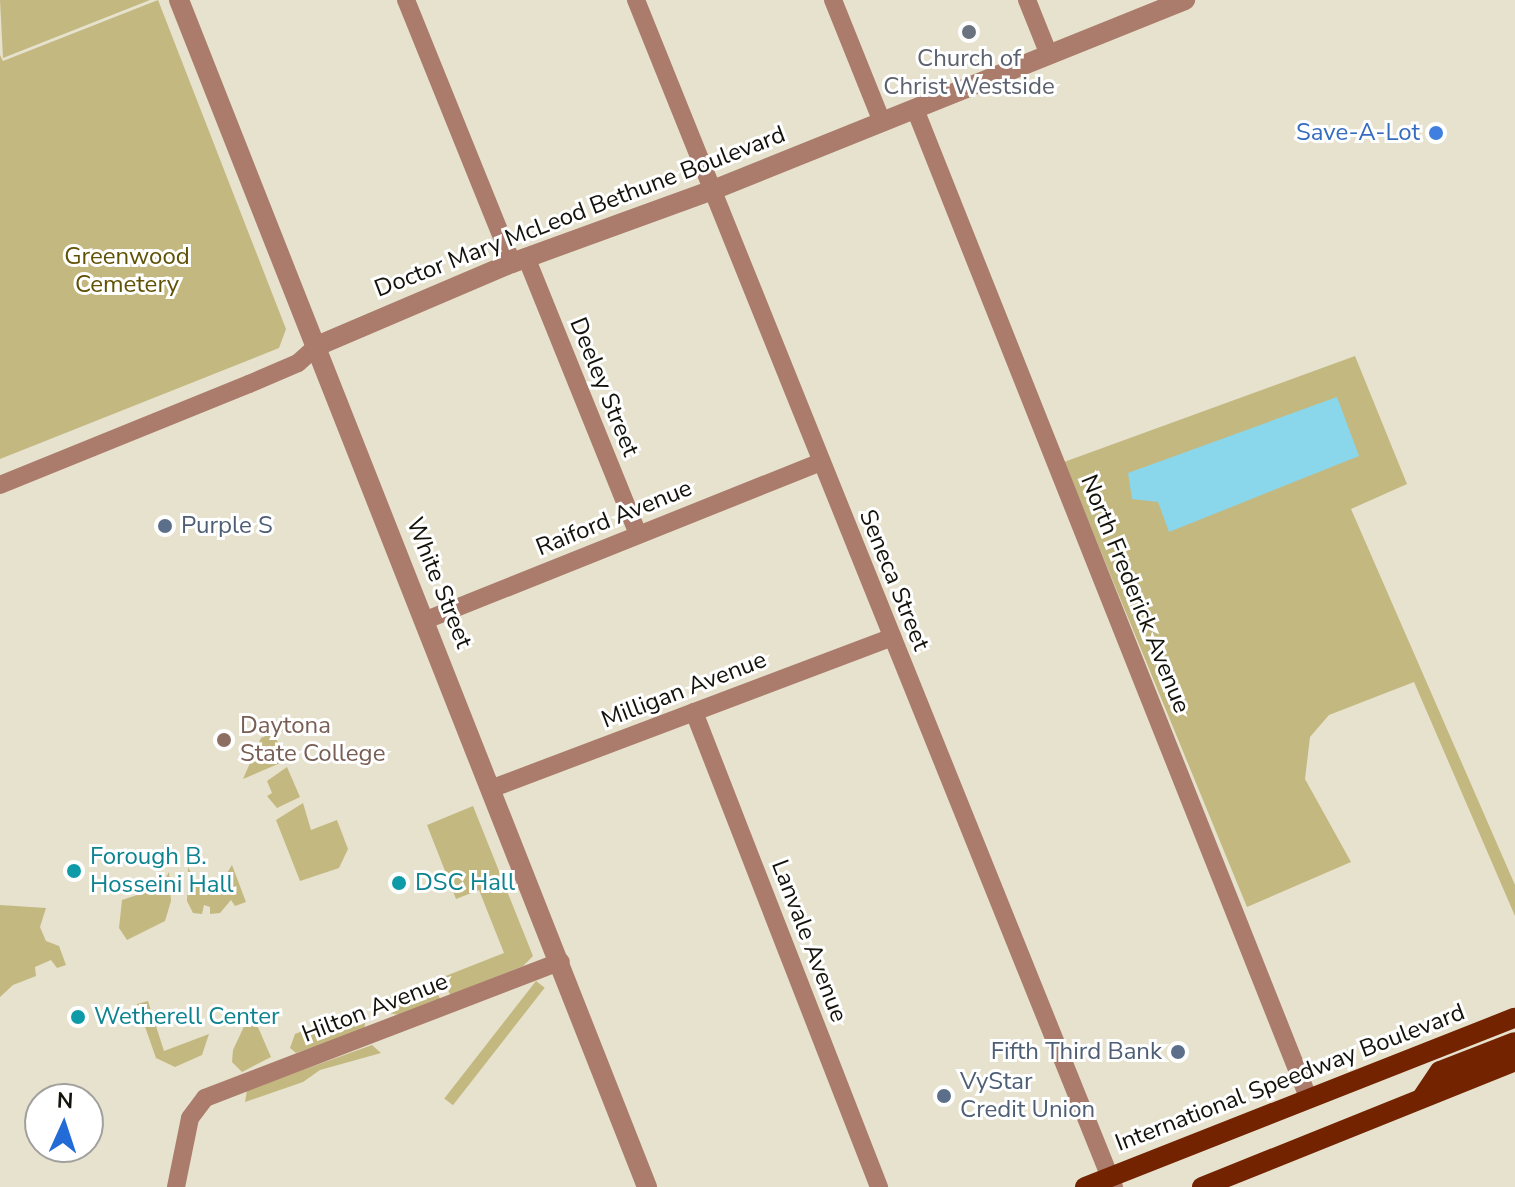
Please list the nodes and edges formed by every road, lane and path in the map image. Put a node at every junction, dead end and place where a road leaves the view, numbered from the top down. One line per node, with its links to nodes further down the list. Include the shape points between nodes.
1 (179, 0): 12 (street, White Street)
2 (406, 0): 11 (street, Deeley Street)
3 (636, 0): 10 (street, Seneca Street)
4 (833, 0): 9 (street)
5 (1027, 0): 7 (street)
6 (1185, 0): 7 (street, Doctor Mary McLeod Bethune Boulevard)
7 (1049, 55): 8 (street, Doctor Mary McLeod Bethune Boulevard)
8 (915, 109): 9 (street, Doctor Mary McLeod Bethune Boulevard); 25 (street, North Frederick Avenue)
9 (882, 122): 10 (street, Doctor Mary McLeod Bethune Boulevard)
10 (713, 190): 11 (street, Doctor Mary McLeod Bethune Boulevard); 13 (street, Seneca Street)
11 (519, 260): 12 (street, Doctor Mary McLeod Bethune Boulevard); 15 (street, Deeley Street)
12 (317, 346): 14 (street, Doctor Mary McLeod Bethune Boulevard, via 298,363); 16 (street, White Street)
13 (821, 462): 15 (street, Raiford Avenue); 17 (street, Seneca Street)
14 (0, 485)
15 (638, 534): 16 (street, Raiford Avenue)
16 (426, 620): 19 (street, White Street)
17 (892, 637): 18 (street, Milligan Avenue); 26 (street, Seneca Street)
18 (694, 712): 19 (street, Milligan Avenue); 29 (street, Lanvale Avenue)
19 (493, 788): 20 (street, White Street)
20 (561, 961): 27 (street, Hilton Avenue, via 205,1098 190,1118); 28 (street, White Street)
21 (1515, 1018): 25 (main road, International Speedway Boulevard)
22 (1515, 1042): 24 (main road, via 1440,1071)
23 (1515, 1061): 24 (main road)
24 (1423, 1096): 31 (main road)
25 (1308, 1097): 26 (main road, International Speedway Boulevard)
26 (1115, 1183): 30 (main road, International Speedway Boulevard)
27 (176, 1187)
28 (647, 1187)
29 (879, 1187)
30 (1085, 1187)
31 (1202, 1187)

